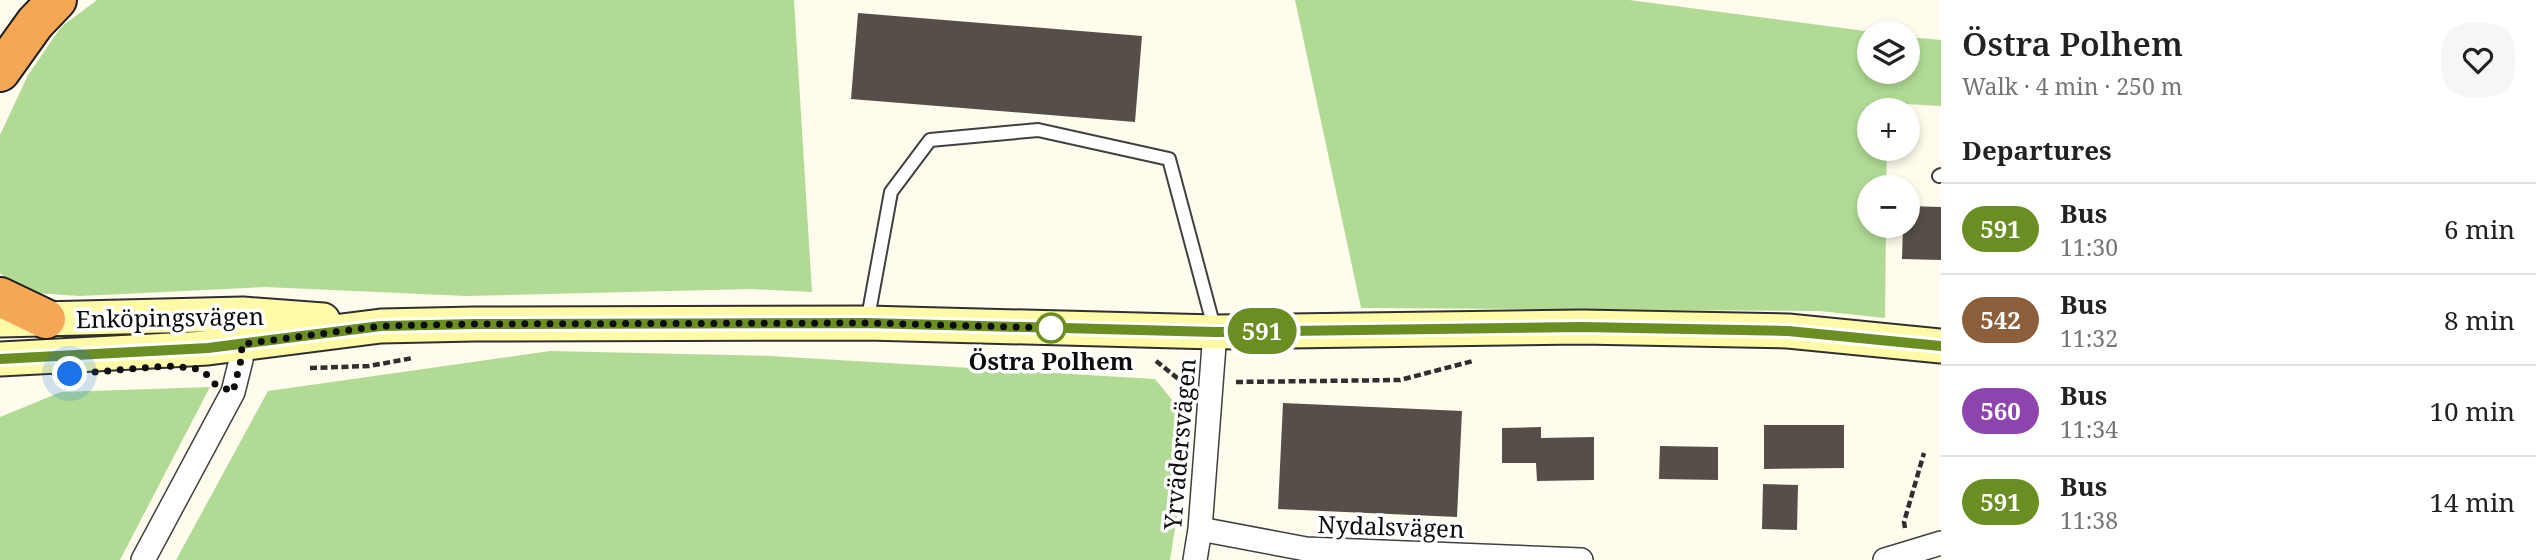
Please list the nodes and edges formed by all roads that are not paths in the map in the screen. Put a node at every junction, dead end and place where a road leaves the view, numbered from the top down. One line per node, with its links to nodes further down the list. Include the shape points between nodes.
1 (17, 0): 3 (highway)
2 (57, 0): 3 (highway)
3 (0, 71)
4 (0, 297): 5 (highway)
5 (46, 319): 6 (street, Enköpingsvägen); 8 (street, Enköpingsvägen)
6 (0, 320)
7 (867, 323): 8 (street, Enköpingsvägen); 9 (street, Enköpingsvägen); 9 (lane, via 891,192 930,140 1038,130 1169,159)
8 (242, 329): 11 (street, Enköpingsvägen, via 208,348); 14 (street, via 233,392)
9 (1215, 332): 10 (street, Enköpingsvägen, via 1610,327 1788,331); 12 (street, Yrvädersvägen)
10 (1941, 346)
11 (0, 359)
12 (1200, 529): 15 (street, Yrvädersvägen); 16 (street, Nydalsvägen, via 1306,549)
13 (1941, 543): 18 (street)
14 (143, 560)
15 (1195, 560)
16 (1562, 560): 17 (street, Nydalsvägen)
17 (1581, 560)
18 (1885, 560)

